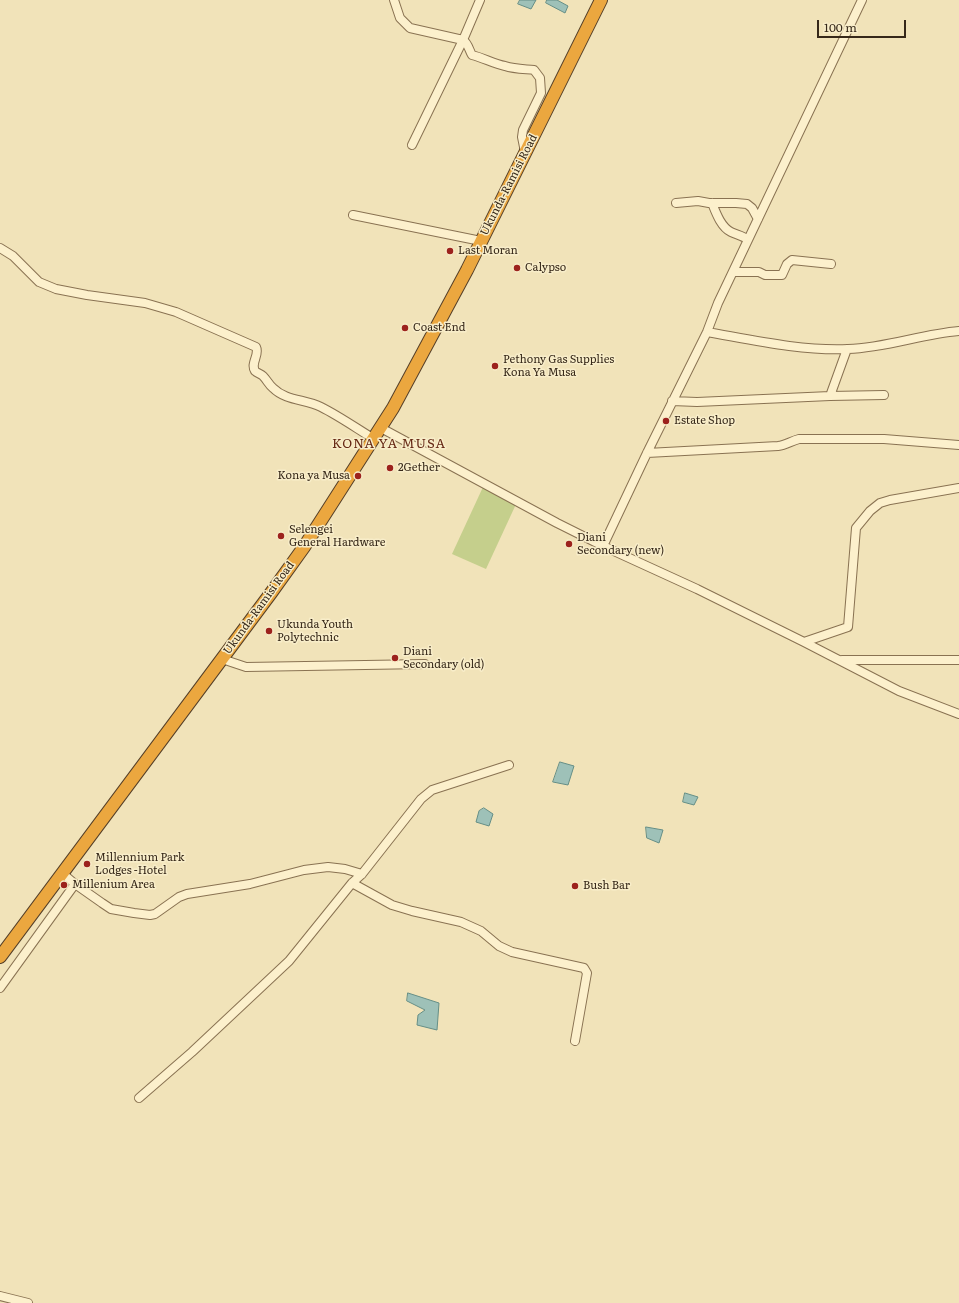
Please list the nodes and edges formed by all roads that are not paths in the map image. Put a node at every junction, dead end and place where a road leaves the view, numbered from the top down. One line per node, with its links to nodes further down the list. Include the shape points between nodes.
1 (394, 0): 5 (street, via 400,18 410,28)
2 (480, 0): 5 (street)
3 (601, 0): 7 (highway, Ukunda-Ramisi Road)
4 (862, 0): 11 (street)
5 (463, 40): 6 (street); 7 (street, via 472,55 506,67 534,70 540,78 541,94 523,130)
6 (412, 145)
7 (525, 153): 13 (highway, Ukunda-Ramisi Road)
8 (676, 203): 9 (street)
9 (712, 203): 11 (street, via 747,204); 12 (street, via 723,225)
10 (353, 215): 13 (street)
11 (758, 219): 12 (street)
12 (748, 240): 16 (street)
13 (481, 241): 23 (highway, Ukunda-Ramisi Road)
14 (0, 248): 24 (street, via 13,256 39,282 56,289 87,296 151,304 176,312 256,347 254,368 273,389 286,397 312,402 330,411)
15 (831, 264): 16 (street, via 792,260 782,275)
16 (733, 272): 18 (street)
17 (959, 331): 19 (street, via 878,347)
18 (707, 332): 19 (street, via 794,347); 22 (street)
19 (847, 349): 21 (street)
20 (884, 395): 21 (street)
21 (830, 396): 22 (street)
22 (672, 401): 26 (street)
23 (381, 428): 24 (highway, Ukunda-Ramisi Road); 28 (street)
24 (374, 440): 30 (highway, Ukunda-Ramisi Road, via 304,547)
25 (959, 445): 26 (street, via 884,439 799,439 778,446)
26 (646, 453): 28 (street)
27 (959, 488): 29 (street, via 890,500 880,503 870,511 856,528 848,628)
28 (603, 546): 29 (street)
29 (804, 642): 31 (street)
30 (222, 659): 33 (street, via 246,666); 36 (highway, Ukunda-Ramisi Road)
31 (840, 660): 32 (street); 34 (street, via 899,691)
32 (959, 660)
33 (425, 664)
34 (959, 714)
35 (509, 765): 37 (street, via 432,790 421,799)
36 (62, 873): 39 (street); 40 (highway, Ukunda-Ramisi Road)
37 (362, 874): 38 (street); 39 (street, via 328,867 304,870 250,884 186,894 150,915 111,908)
38 (352, 883): 42 (street, via 392,905 461,922 481,931 499,946 512,952 584,968 587,973); 43 (street, via 289,960 192,1052)
39 (75, 884): 41 (street)
40 (0, 956)
41 (0, 988)
42 (575, 1041)
43 (139, 1098)
44 (0, 1296): 45 (street)
45 (28, 1303)

